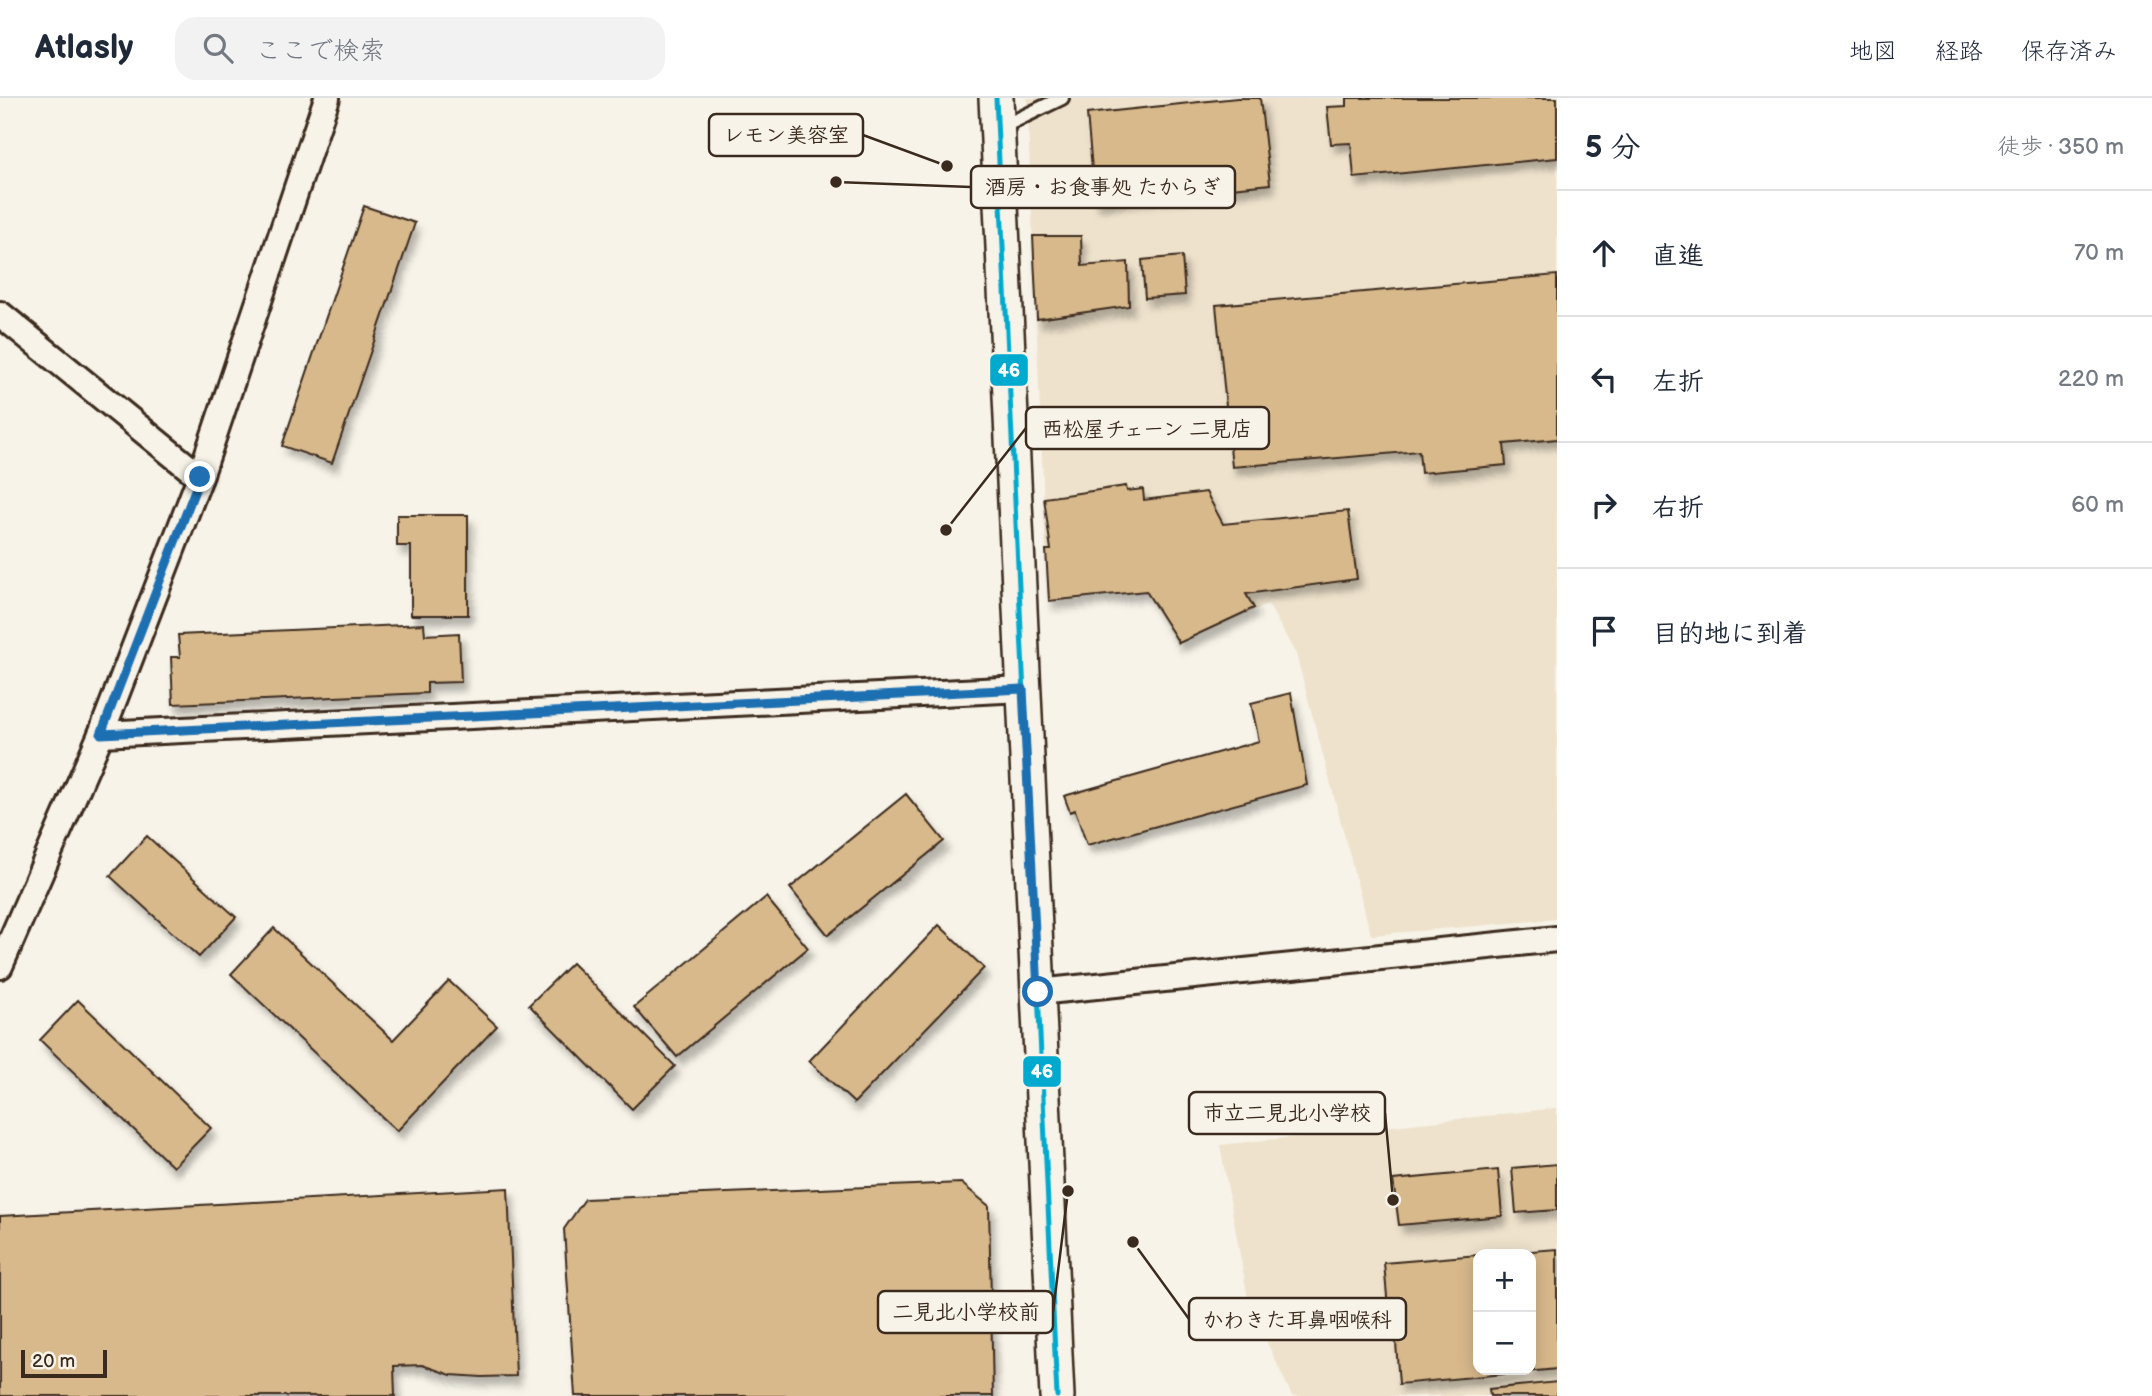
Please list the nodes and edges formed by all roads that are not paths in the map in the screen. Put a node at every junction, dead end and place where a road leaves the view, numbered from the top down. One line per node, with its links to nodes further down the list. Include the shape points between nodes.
1 (327, 98): 5 (street)
2 (1062, 98): 3 (lane)
3 (996, 114): 6 (street)
4 (0, 314): 5 (street)
5 (200, 477): 7 (street)
6 (1023, 689): 7 (street); 10 (street)
7 (101, 734): 9 (street)
8 (1557, 939): 10 (street)
9 (0, 966)
10 (1038, 992): 11 (street)
11 (1057, 1396)

